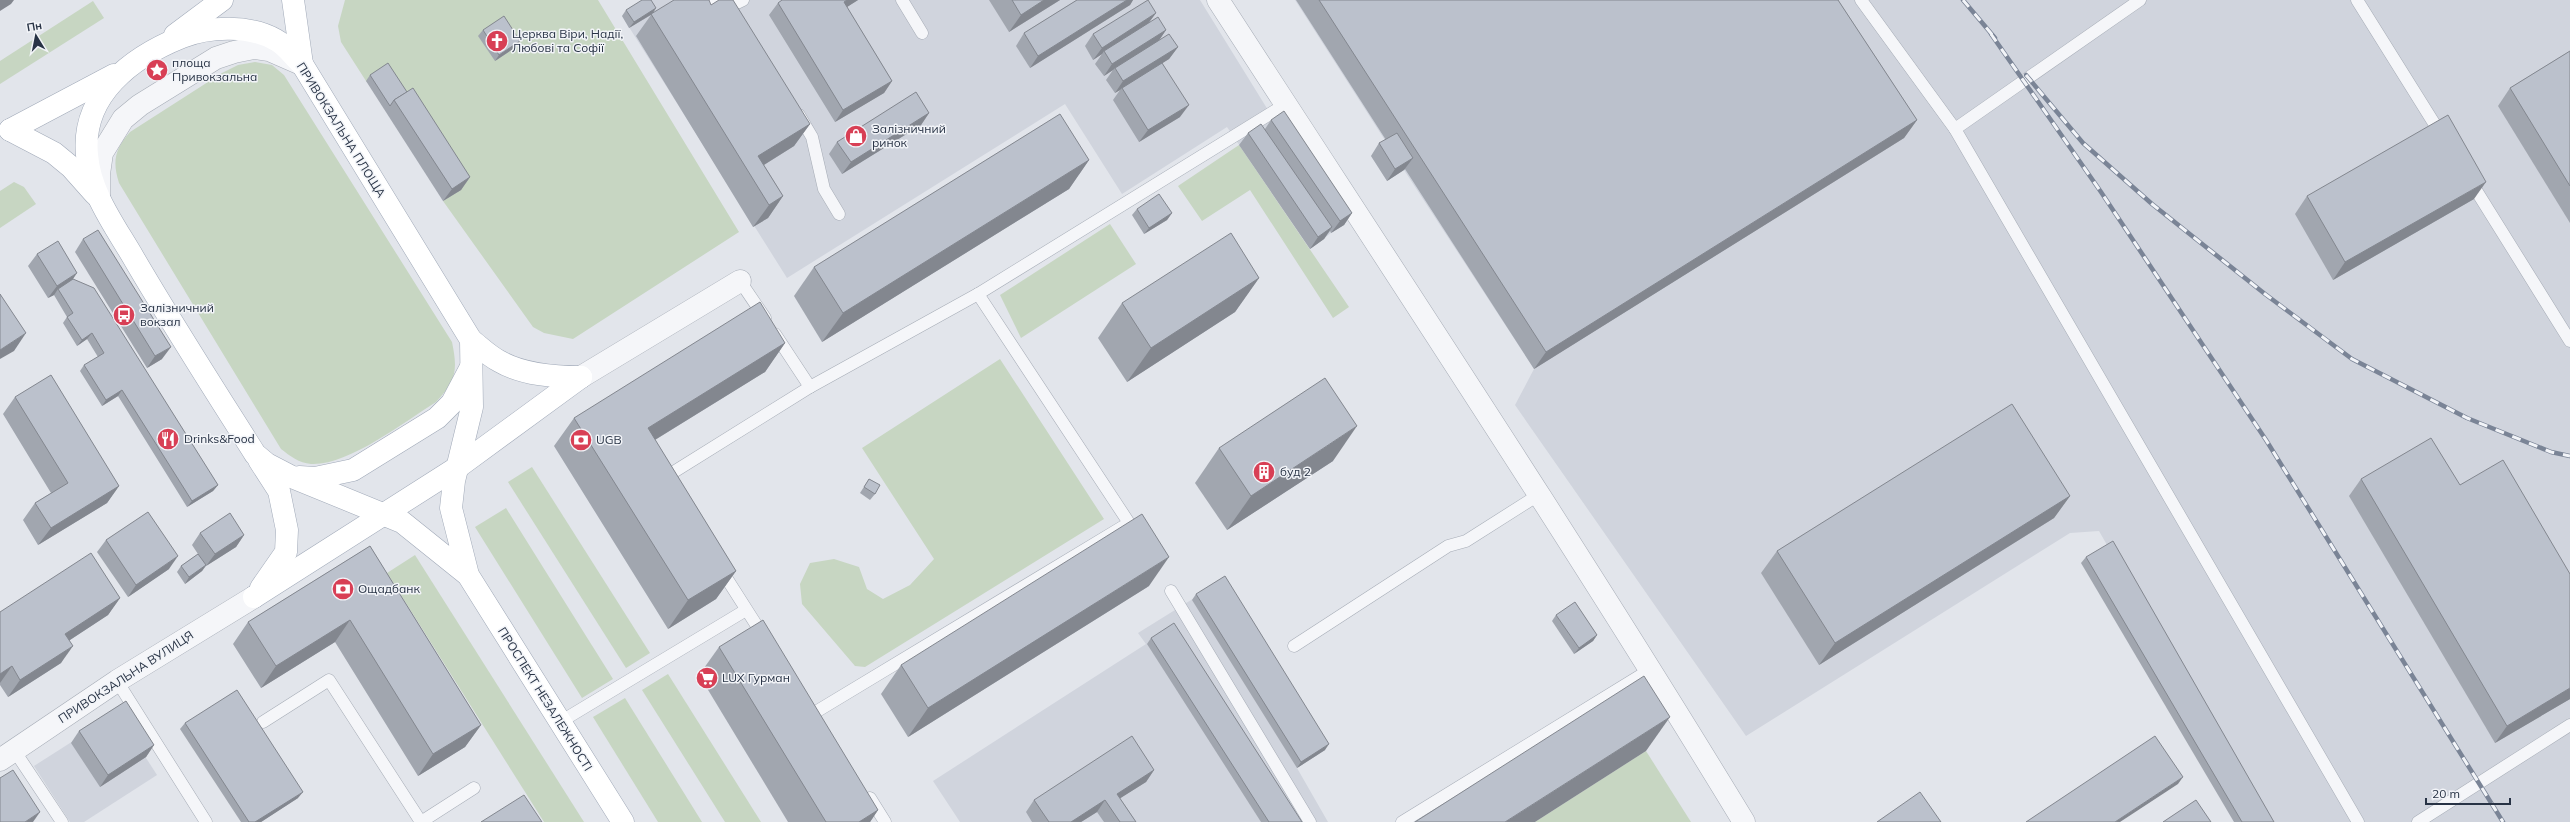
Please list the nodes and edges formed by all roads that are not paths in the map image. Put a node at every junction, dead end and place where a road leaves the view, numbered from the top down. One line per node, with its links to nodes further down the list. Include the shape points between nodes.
1 (222, 0): 11 (main road)
2 (293, 0): 12 (main road)
3 (696, 0): 4 (lane, via 734,10)
4 (743, 0)
5 (902, 0): 10 (lane)
6 (1218, 0): 15 (street)
7 (1861, 0): 17 (lane)
8 (2140, 0): 17 (lane)
9 (2357, 0): 18 (lane)
10 (922, 33)
11 (161, 46): 12 (main road, ПРИВОКЗАЛЬНА ПЛОЩА, via 207,31 245,30 277,40); 13 (main road, ПРИВОКЗАЛЬНА ПЛОЩА)
12 (302, 64): 20 (street, via 269,50 254,48 234,52 216,58 140,105 123,119 102,153); 24 (main road, ПРИВОКЗАЛЬНА ПЛОЩА)
13 (127, 67): 16 (main road); 20 (main road, ПРИВОКЗАЛЬНА ПЛОЩА, via 94,106 88,130 87,156)
14 (792, 104): 21 (lane, via 812,137 824,189)
15 (1286, 104): 23 (lane); 33 (street)
16 (5, 129): 20 (main road, via 54,153 71,167)
17 (1955, 129): 61 (lane)
18 (2449, 147)
19 (2462, 167): 25 (lane)
20 (99, 199): 29 (main road, ПРИВОКЗАЛЬНА ПЛОЩА, via 148,283)
21 (839, 214)
22 (740, 280): 27 (street); 28 (lane)
23 (978, 294): 28 (lane); 45 (lane, via 1129,523)
24 (471, 340): 26 (main road, ПРИВОКЗАЛЬНА ПЛОЩА); 27 (main road, via 498,361 517,369 544,375)
25 (2570, 341)
26 (472, 365): 30 (main road, ПРОСПЕКТ НЕЗАЛЕЖНОСТІ, via 472,407); 31 (main road, ПРИВОКЗАЛЬНА ПЛОЩА, via 452,403 437,418 353,470)
27 (581, 377): 30 (main road)
28 (810, 387): 32 (lane, via 664,478)
29 (255, 454): 31 (main road, ПРИВОКЗАЛЬНА ПЛОЩА, via 267,464); 38 (main road, via 279,491 287,530 286,552)
30 (458, 467): 34 (main road); 36 (main road, ПРОСПЕКТ НЕЗАЛЕЖНОСТІ, via 451,508)
31 (300, 481): 34 (main road, ПРОСПЕКТ НЕЗАЛЕЖНОСТІ)
32 (672, 491)
33 (1540, 494): 40 (lane, via 1466,541 1448,546); 42 (street)
34 (385, 515): 36 (main road, ПРОСПЕКТ НЕЗАЛЕЖНОСТІ, via 413,530); 38 (main road)
35 (713, 557): 39 (lane)
36 (468, 575): 47 (main road, ПРОСПЕКТ НЕЗАЛЕЖНОСТІ)
37 (1171, 591): 58 (lane)
38 (254, 597): 43 (street, ПРИВОКЗАЛЬНА ВУЛИЦЯ)
39 (746, 610): 41 (lane); 47 (lane)
40 (1294, 646)
41 (771, 648)
42 (1651, 669): 59 (lane); 60 (street)
43 (117, 681): 50 (street, ПРИВОКЗАЛЬНА ВУЛИЦЯ); 54 (lane)
44 (806, 700): 45 (lane)
45 (814, 713): 49 (lane)
46 (263, 722): 55 (lane, via 329,680)
47 (560, 722): 56 (main road, ПРОСПЕКТ НЕЗАЛЕЖНОСТІ)
48 (2570, 725): 62 (lane)
49 (823, 726)
50 (7, 755): 53 (lane)
51 (474, 788): 55 (lane)
52 (864, 790): 57 (lane)
53 (62, 822)
54 (206, 822)
55 (421, 822)
56 (623, 822)
57 (885, 822)
58 (1310, 822)
59 (1402, 822)
60 (1744, 822)
61 (2358, 822)
62 (2418, 822)

